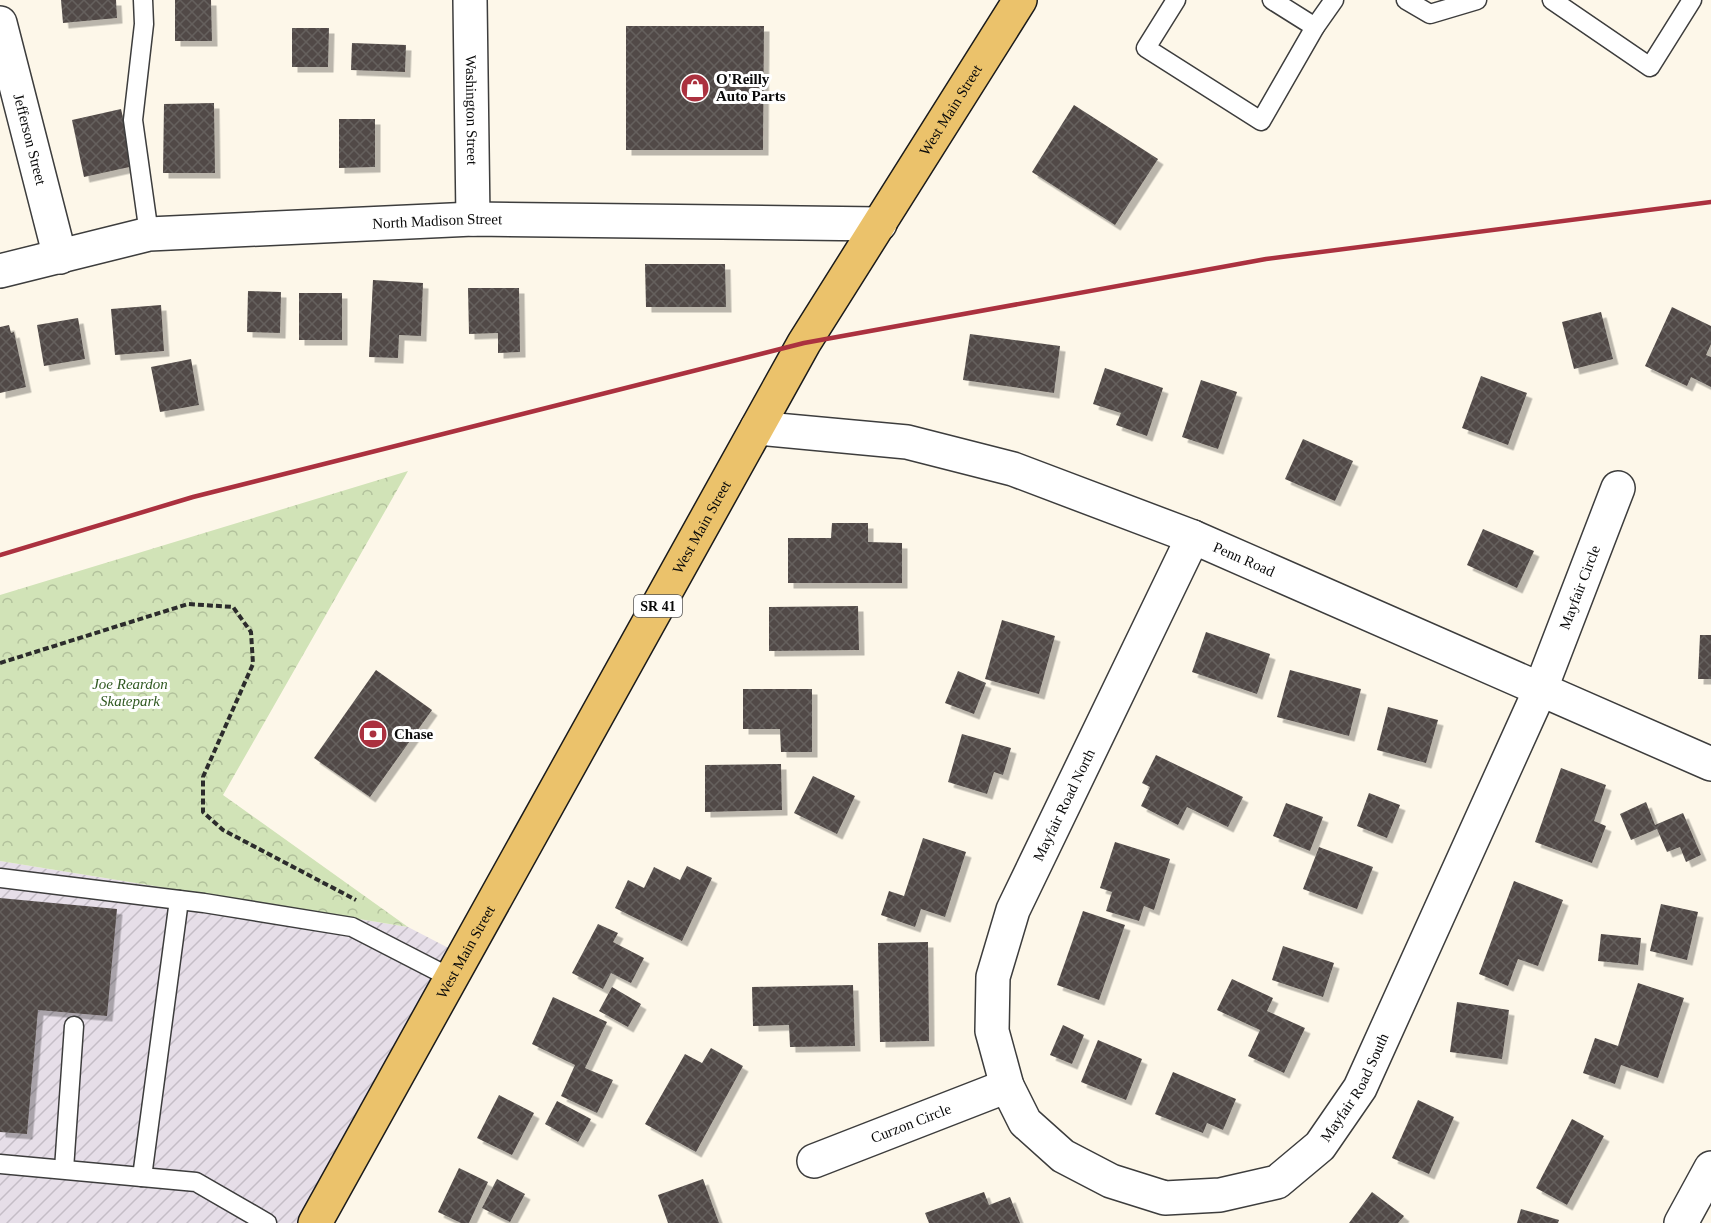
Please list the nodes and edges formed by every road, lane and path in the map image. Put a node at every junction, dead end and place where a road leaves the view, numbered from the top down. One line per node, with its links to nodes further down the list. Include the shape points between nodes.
1 (143, 0): 16 (lane, via 133,120)
2 (470, 0): 14 (street, Washington Street)
3 (1020, 0): 15 (main road, West Main Street / SR 41)
4 (1176, 0): 13 (lane, via 1146,48 1261,121)
5 (1272, 0): 13 (lane)
6 (1334, 0): 13 (lane)
7 (1406, 0): 11 (lane)
8 (1477, 0): 11 (lane)
9 (1552, 0): 10 (lane, via 1650,67)
10 (1692, 0)
11 (1434, 7)
12 (0, 23): 17 (street, Jefferson Street)
13 (1315, 27)
14 (473, 219): 15 (street, North Madison Street); 16 (street, North Madison Street)
15 (880, 224): 19 (main road, West Main Street / SR 41, via 804,343)
16 (148, 234): 17 (street, North Madison Street)
17 (60, 257): 18 (street, North Madison Street)
18 (0, 271)
19 (757, 428): 21 (street, Penn Road, via 907,442 1013,469); 28 (main road, West Main Street / SR 41)
20 (1618, 488): 23 (street, Mayfair Circle)
21 (1193, 537): 23 (street, Penn Road); 30 (street, Mayfair Road North, via 1013,910 993,977 993,1031)
22 (0, 663): 27 (path, via 188,604 233,607 251,632 253,664 203,777 203,812 223,830)
23 (1540, 688): 24 (street, Penn Road); 30 (street, Mayfair Road South, via 1360,1088 1320,1146 1277,1182 1220,1195 1166,1198 1111,1181 1063,1156 1025,1122)
24 (1711, 764)
25 (0, 878): 26 (lane)
26 (179, 900): 28 (lane, via 352,927); 35 (lane)
27 (357, 900)
28 (451, 978): 37 (main road, West Main Street / SR 41)
29 (74, 1026): 33 (lane)
30 (1007, 1086): 31 (street, Curzon Circle)
31 (814, 1161)
32 (0, 1164): 33 (lane)
33 (64, 1170): 35 (lane)
34 (1711, 1170): 38 (street)
35 (142, 1177): 36 (lane, via 196,1182)
36 (267, 1223)
37 (315, 1223)
38 (1681, 1223)

